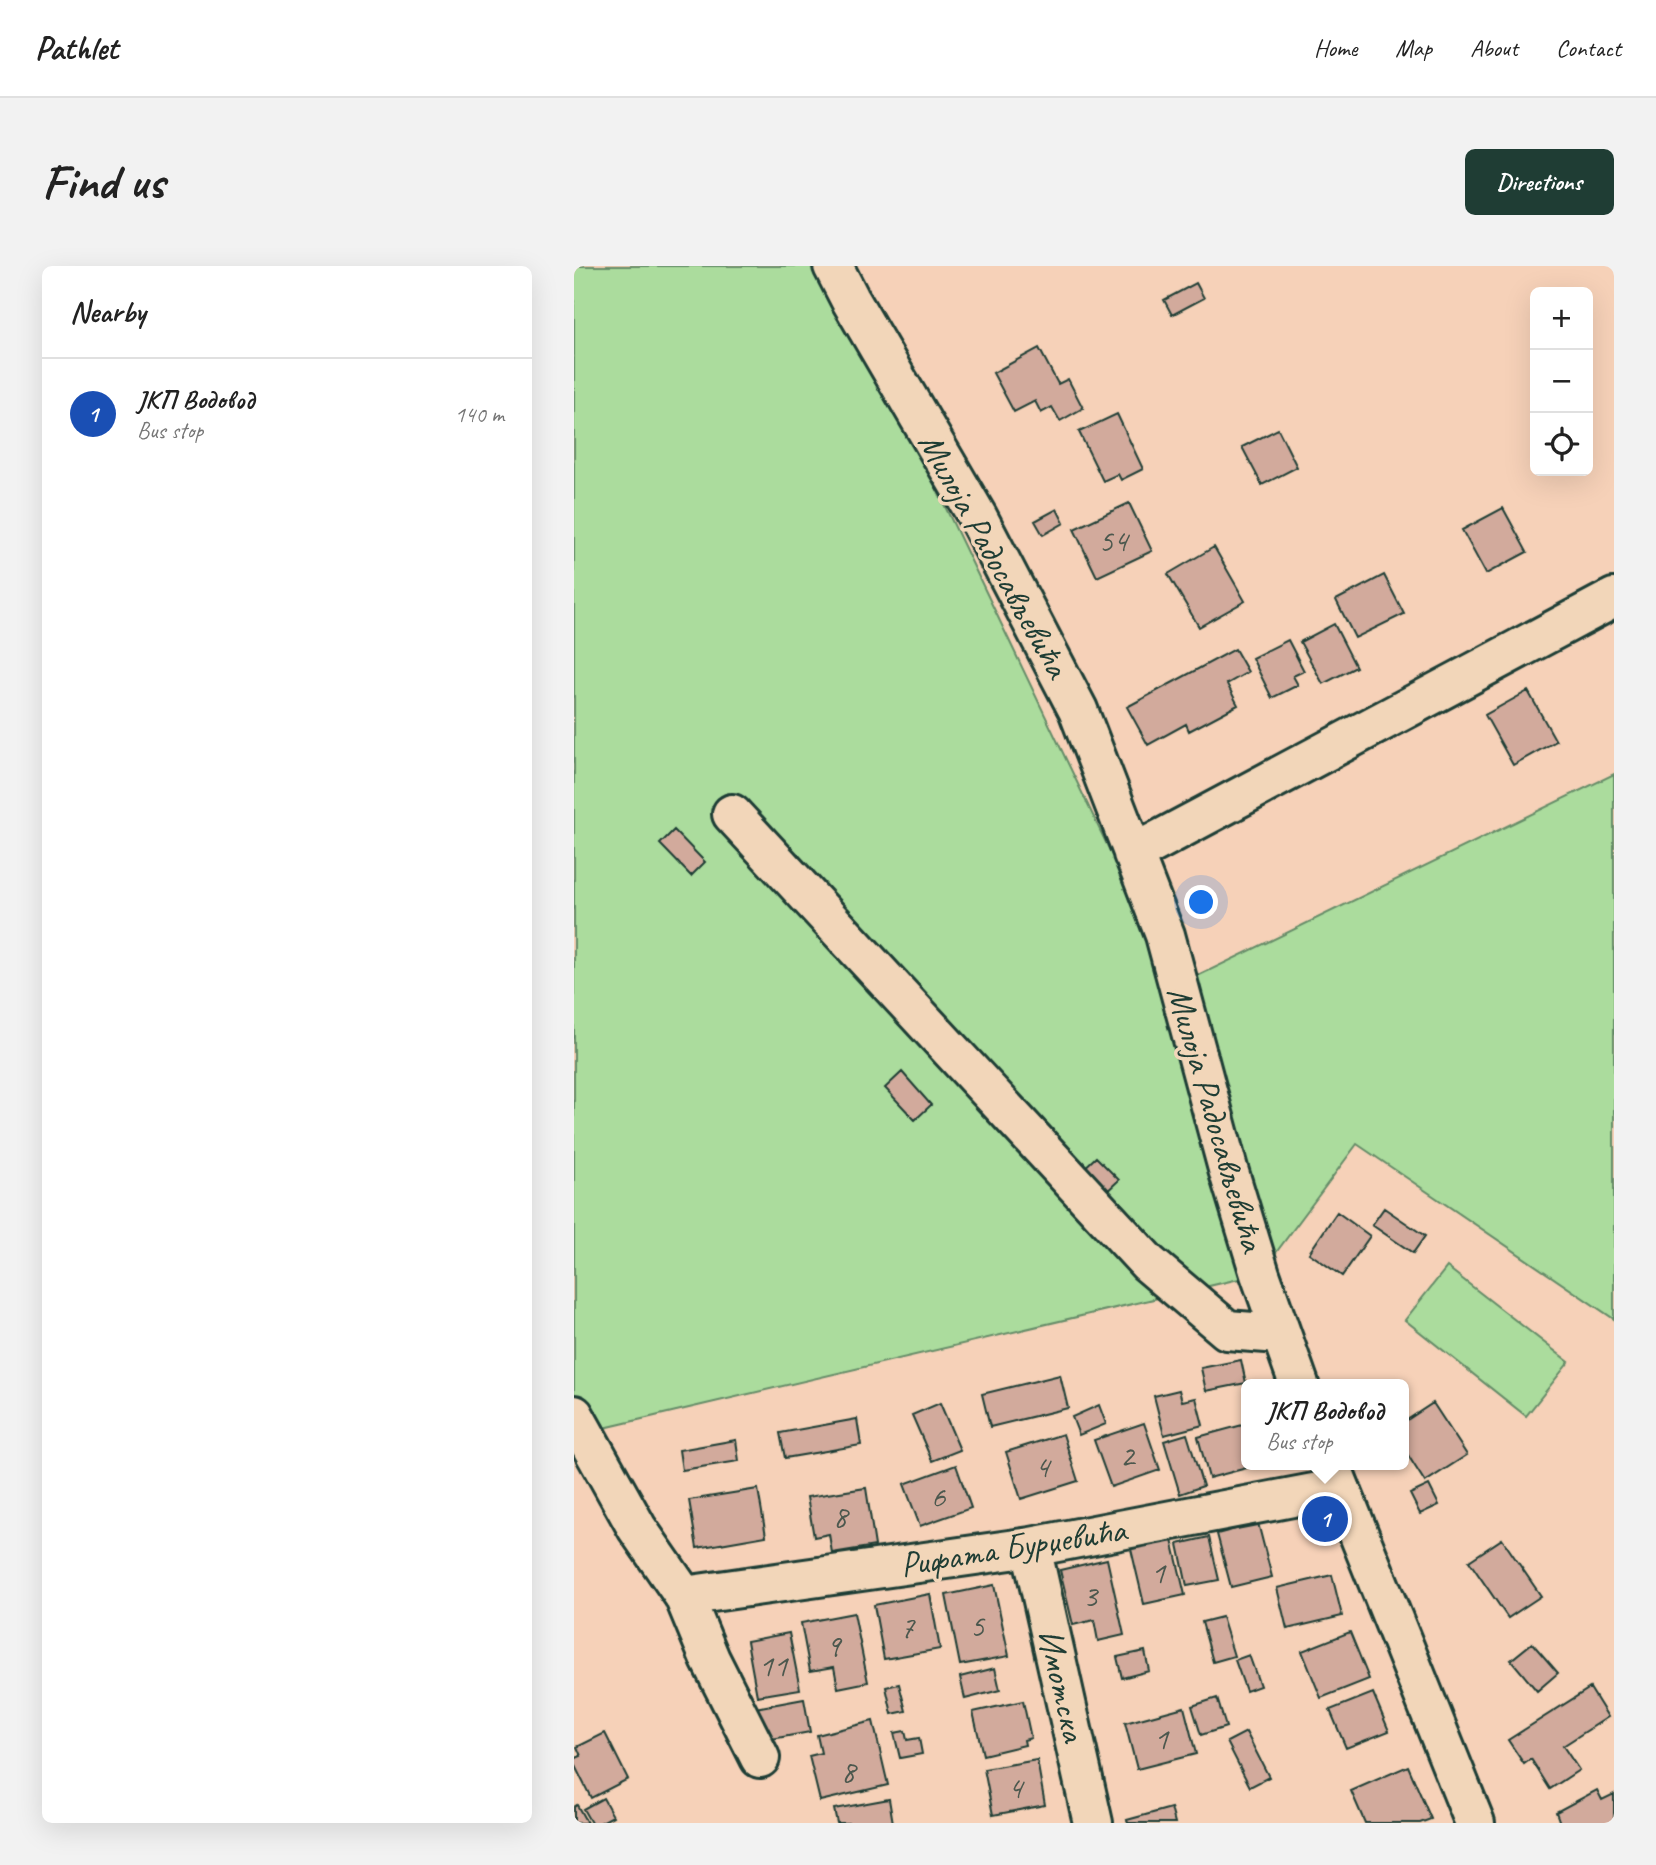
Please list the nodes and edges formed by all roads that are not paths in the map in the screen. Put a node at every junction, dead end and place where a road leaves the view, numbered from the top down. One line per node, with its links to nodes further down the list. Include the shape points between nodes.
1 (833, 266): 4 (street, Милоја Радосављевића, via 976,516 1078,710)
2 (1614, 598): 4 (street)
3 (732, 814): 5 (street, via 1148,1263 1227,1330)
4 (1133, 854): 5 (street, Милоја Радосављевића, via 1165,935 1228,1169)
5 (1280, 1334): 6 (street, Милоја Радосављевића)
6 (1297, 1379)
7 (574, 1415): 10 (street, via 637,1528)
8 (1336, 1476): 9 (street, Рифата Бурџевића); 13 (street)
9 (1031, 1547): 10 (street, Рифата Бурџевића); 12 (street, Имотска)
10 (684, 1596): 11 (street)
11 (760, 1758)
12 (1093, 1823)
13 (1475, 1823)

